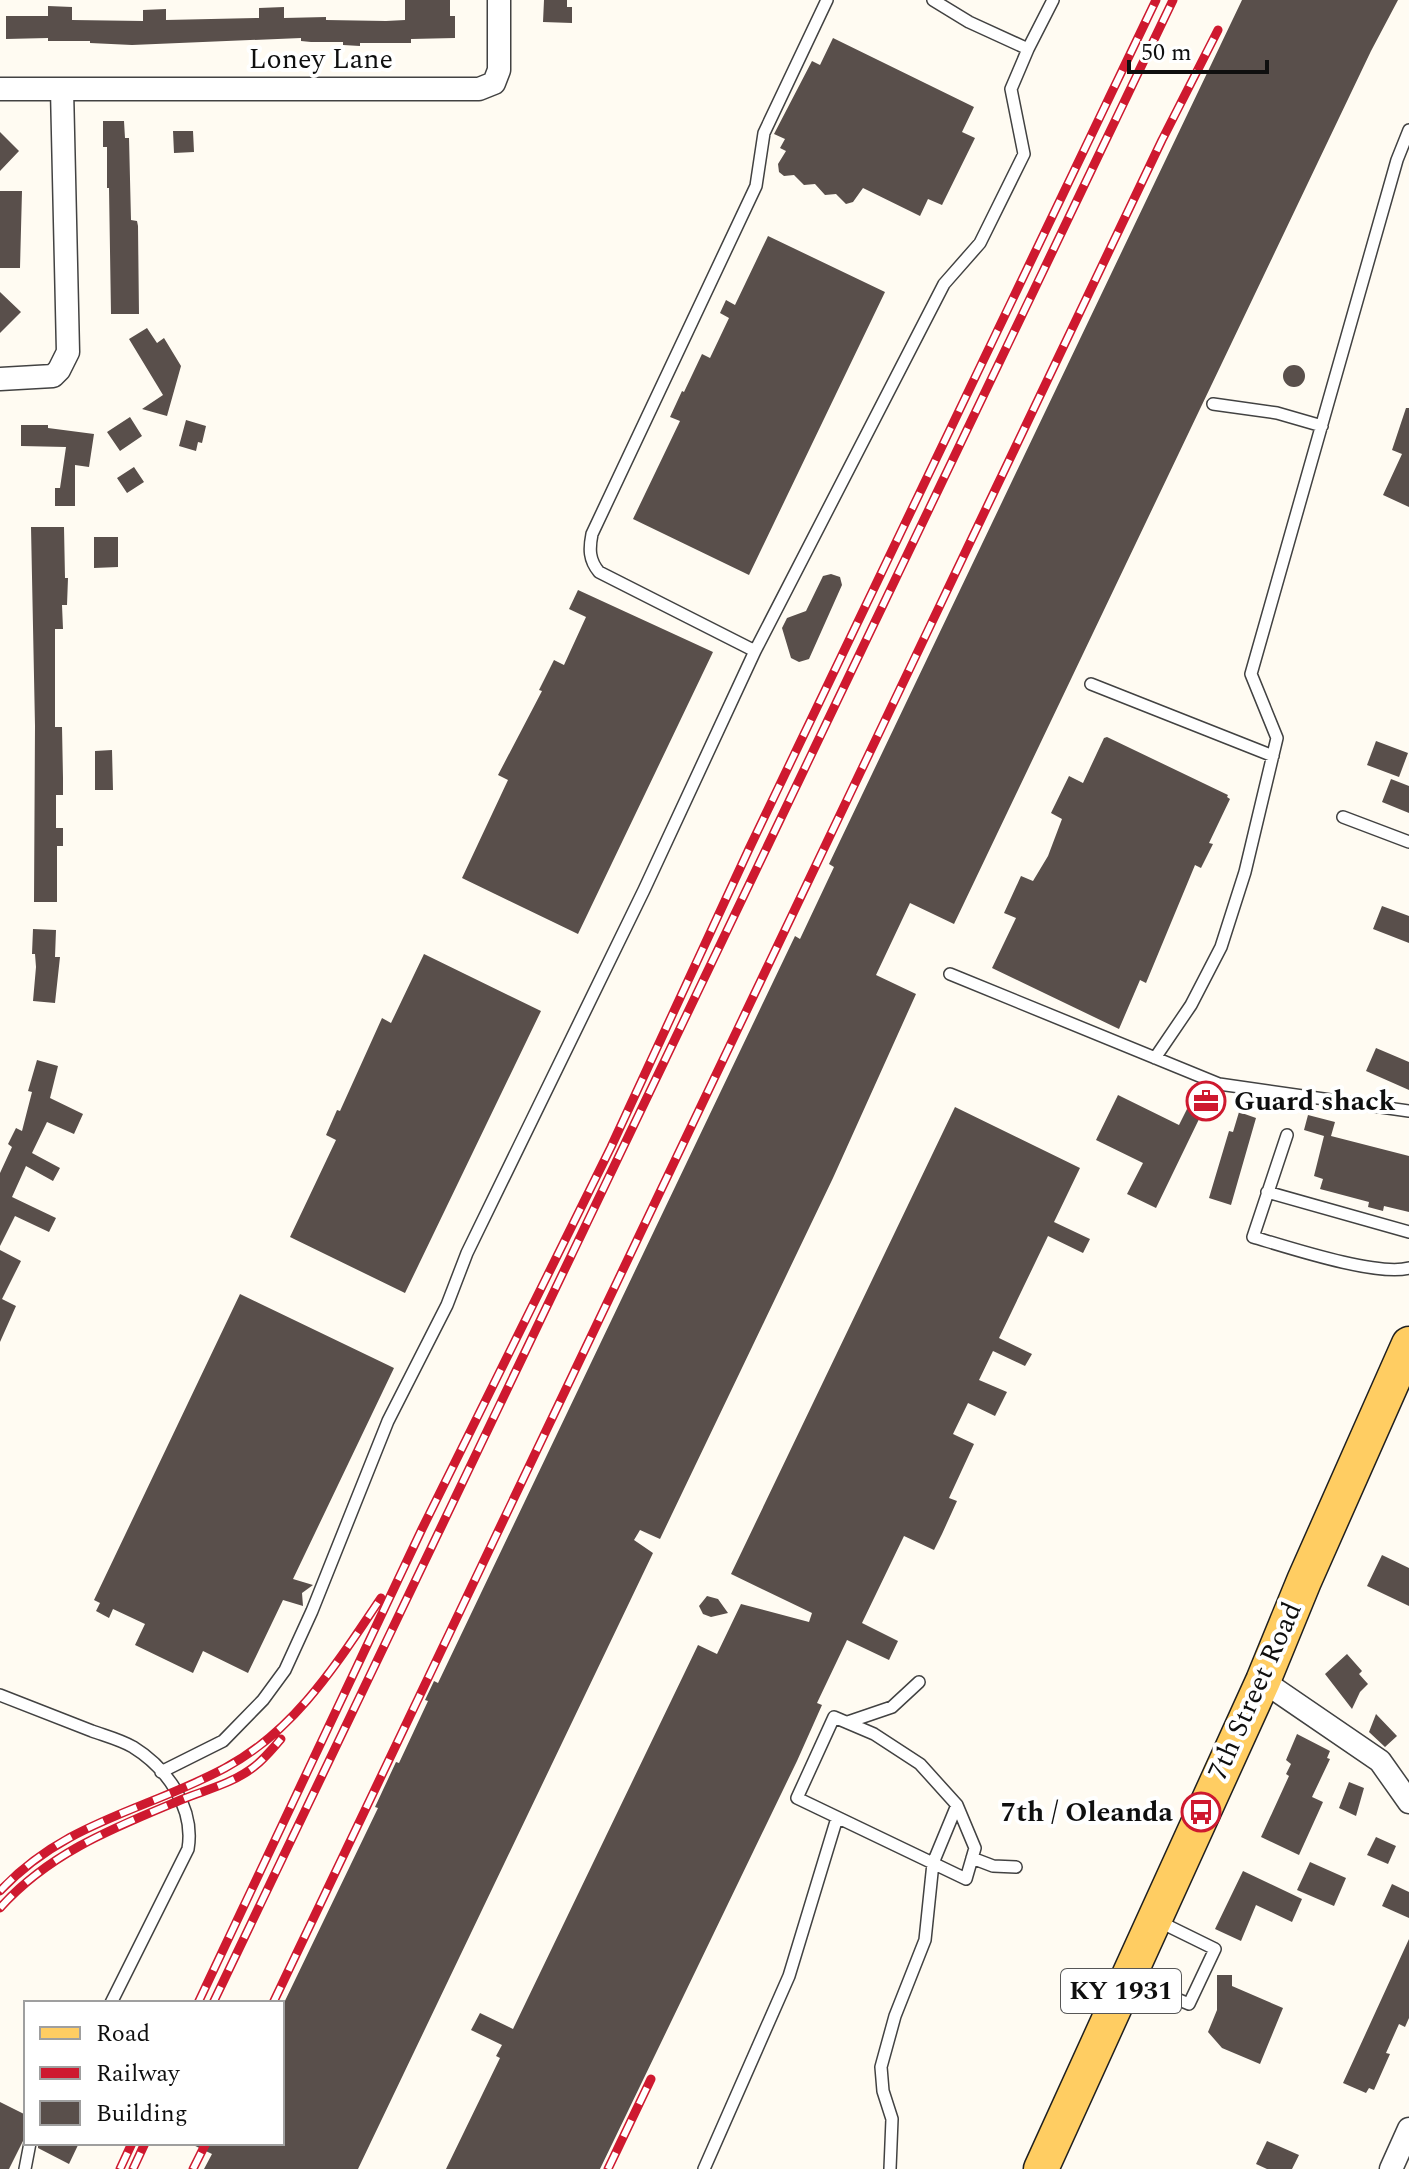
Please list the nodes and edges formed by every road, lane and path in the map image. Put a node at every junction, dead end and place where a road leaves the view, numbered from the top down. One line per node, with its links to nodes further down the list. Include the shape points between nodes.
1 (499, 0): 7 (street, Loney Lane, via 499,70 488,87)
2 (827, 0): 12 (lane, via 764,133 756,186 592,534 590,556 599,572)
3 (933, 0): 5 (lane)
4 (1053, 0): 5 (lane)
5 (1028, 49): 12 (lane, via 1011,89 1024,154 980,243 944,284)
6 (0, 89): 7 (street, Loney Lane)
7 (62, 89): 9 (street, via 68,352 53,376)
8 (1409, 130): 11 (lane)
9 (0, 379)
10 (1213, 404): 11 (lane)
11 (1322, 426): 14 (lane, via 1251,674 1277,738)
12 (755, 651): 29 (lane, via 388,1421 285,1670 223,1741)
13 (1091, 684): 14 (lane)
14 (1273, 756): 18 (lane, via 1221,947)
15 (1343, 817): 16 (lane)
16 (1409, 842)
17 (950, 974): 18 (lane)
18 (1155, 1058): 19 (lane, via 1219,1084)
19 (1409, 1111)
20 (1287, 1135): 21 (lane)
21 (1267, 1192): 22 (lane); 23 (lane, via 1253,1237 1331,1259 1398,1271)
22 (1409, 1232)
23 (1409, 1268)
24 (1405, 1363): 25 (main road, 7th Street Road / KY 1931)
25 (1263, 1681): 30 (street, via 1380,1761); 36 (main road, 7th Street Road / KY 1931)
26 (919, 1682): 28 (lane, via 892,1707)
27 (0, 1695): 29 (lane, via 131,1746)
28 (848, 1722): 31 (lane, via 920,1764); 32 (lane, via 834,1717 797,1798)
29 (161, 1772): 38 (lane, via 185,1808 188,1849)
30 (1409, 1802)
31 (957, 1805): 33 (lane); 34 (lane)
32 (837, 1818): 34 (lane); 42 (lane, via 789,1976)
33 (973, 1853): 34 (lane, via 966,1879); 35 (lane, via 993,1866)
34 (933, 1863): 43 (lane, via 925,1940 881,2067 892,2119)
35 (1016, 1867)
36 (1154, 1919): 37 (main road, 7th Street Road / KY 1931); 37 (lane, via 1215,1949 1189,2004)
37 (1127, 1978): 44 (main road, 7th Street Road / KY 1931)
38 (112, 2001)
39 (1409, 2129): 45 (street)
40 (30, 2145): 41 (lane)
41 (25, 2169)
42 (704, 2169)
43 (890, 2169)
44 (1041, 2169)
45 (1391, 2169)

